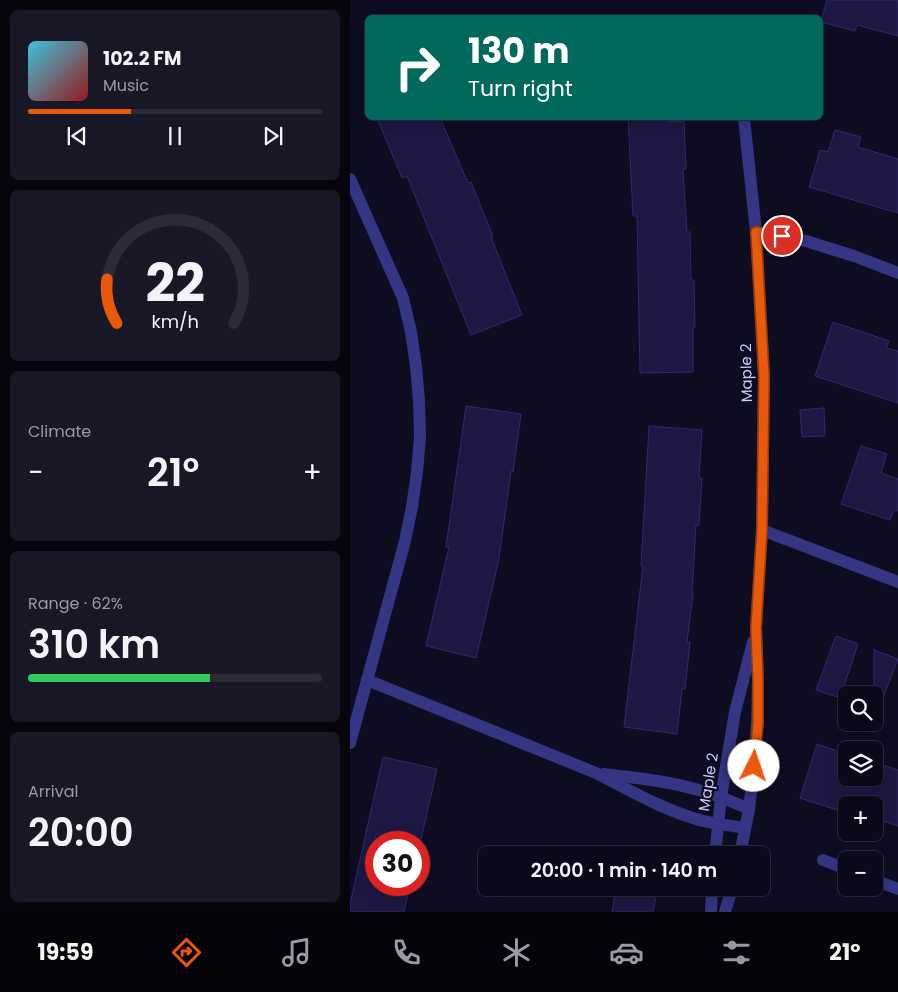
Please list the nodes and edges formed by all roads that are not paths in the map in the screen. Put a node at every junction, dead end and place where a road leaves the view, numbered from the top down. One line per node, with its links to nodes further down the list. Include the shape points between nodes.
1 (744, 120): 3 (street, Maple 2)
2 (350, 179): 8 (street, via 403,298 413,341 419,402 420,437 412,507)
3 (756, 232): 4 (street, via 806,241); 5 (street, Maple 2, via 764,376)
4 (898, 273)
5 (762, 530): 6 (street); 7 (street, Maple 2)
6 (898, 582)
7 (756, 628): 11 (street, Maple 2, via 736,712); 12 (street, Maple 2, via 758,723)
8 (367, 680): 9 (street); 10 (street)
9 (350, 744)
10 (596, 773): 11 (street, via 685,786); 13 (street, via 682,814)
11 (721, 797): 12 (street); 13 (street, Maple 2)
12 (749, 809): 14 (street, Maple 2)
13 (718, 824): 14 (street); 15 (street, Maple 2)
14 (745, 828): 16 (street, Maple 2)
15 (716, 846)
16 (742, 846)
17 (823, 860): 18 (street)
18 (838, 866)
19 (883, 884): 20 (street)
20 (898, 890)
21 (712, 896): 23 (street)
22 (730, 896): 24 (street)
23 (711, 912)
24 (725, 912)

